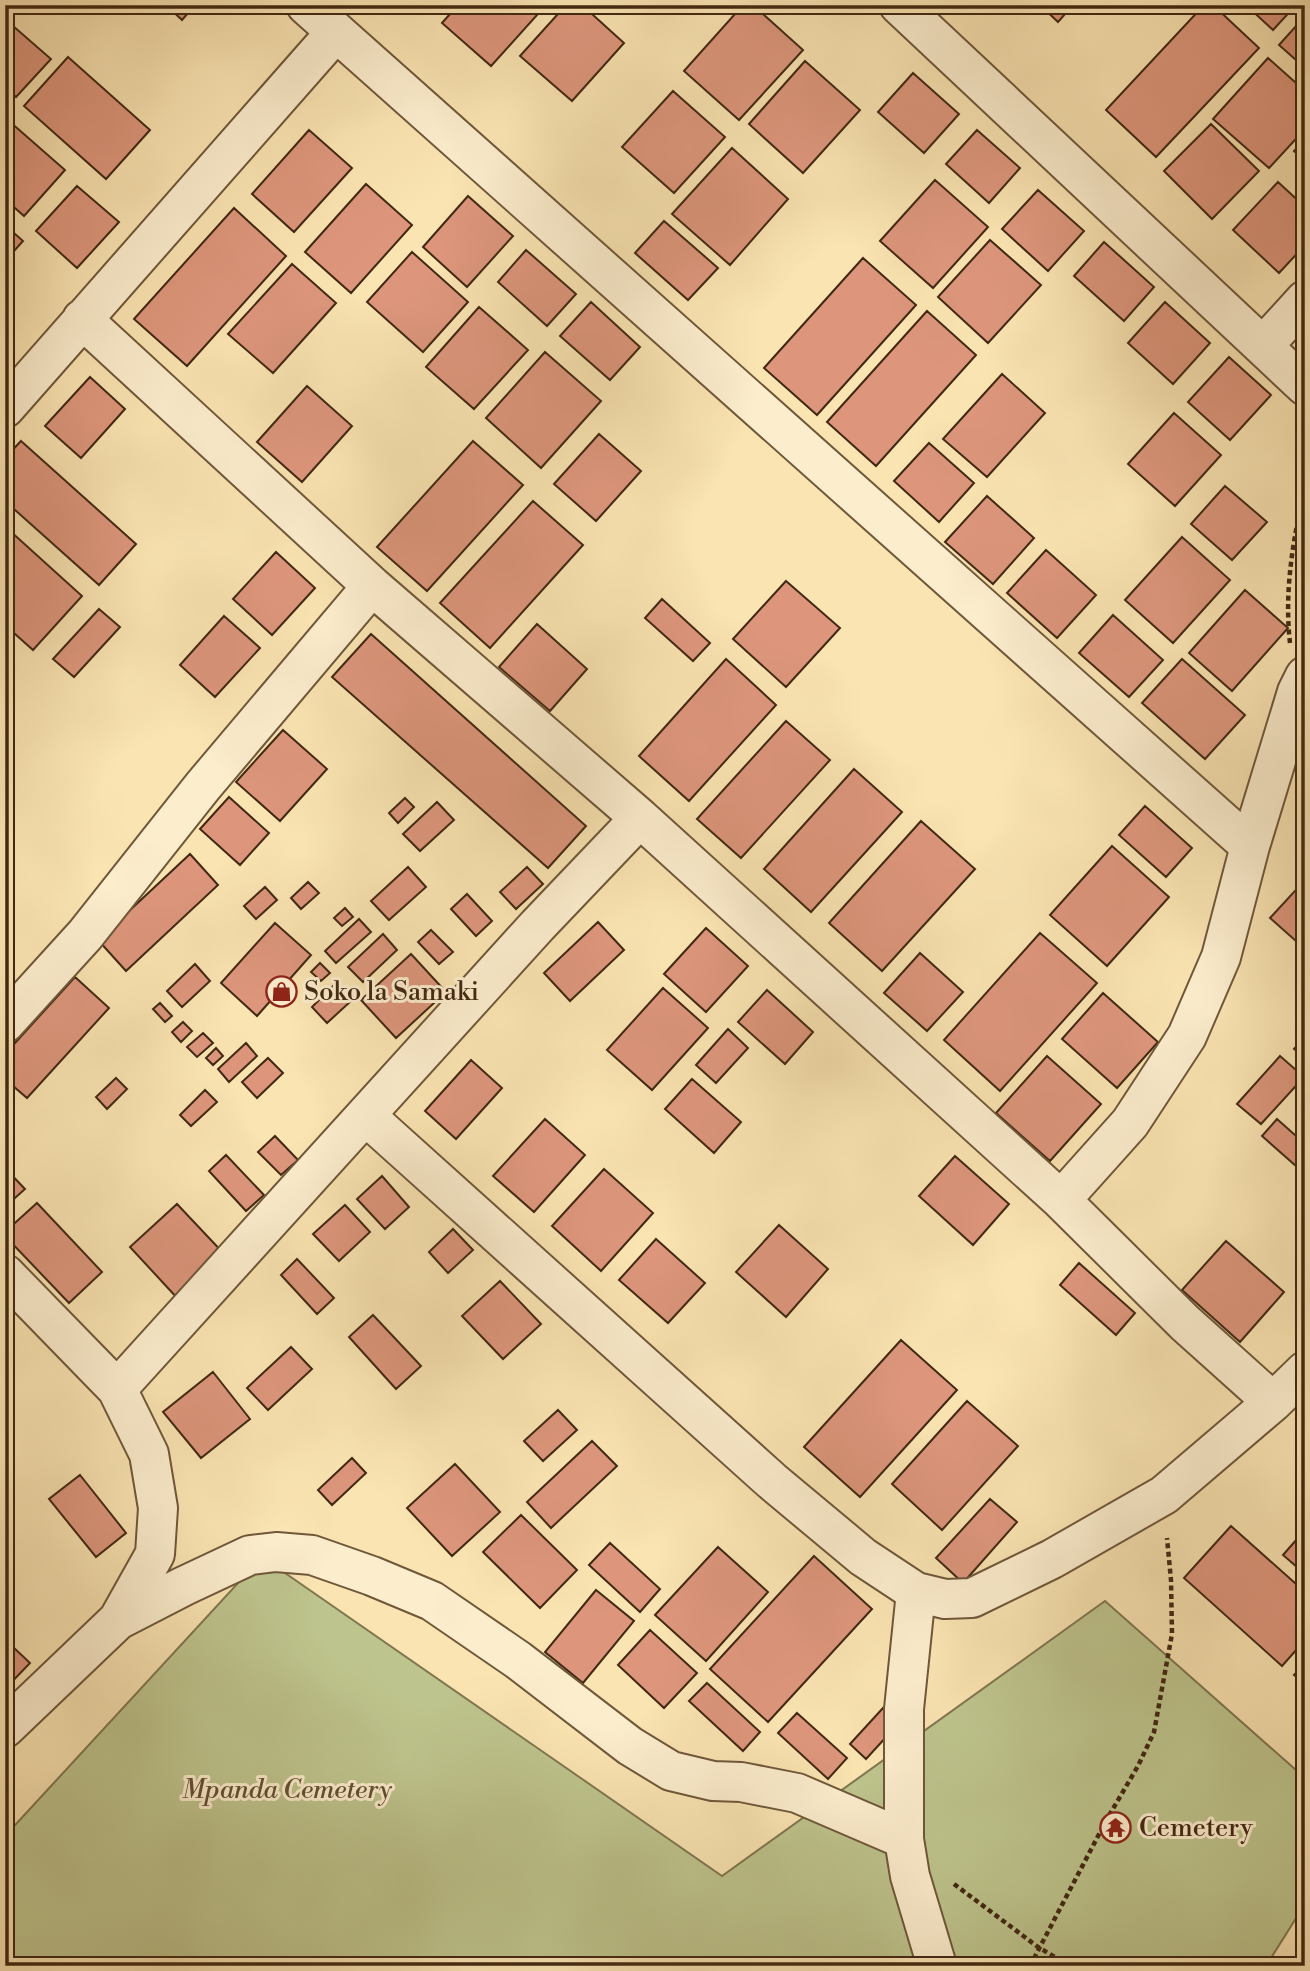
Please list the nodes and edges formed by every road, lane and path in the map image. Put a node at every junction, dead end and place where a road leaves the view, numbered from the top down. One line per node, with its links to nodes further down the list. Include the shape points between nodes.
1 (306, 5): 3 (street)
2 (899, 5): 6 (street)
3 (337, 32): 5 (street); 13 (street)
4 (1305, 300): 6 (street)
5 (82, 319): 8 (street); 10 (street)
6 (1263, 346): 7 (street)
7 (1305, 386)
8 (5, 408)
9 (1305, 488): 11 (path, via 1287,602)
10 (372, 586): 12 (street); 14 (street, via 85,935)
11 (1301, 684): 13 (street)
12 (640, 818): 15 (street); 16 (street)
13 (1250, 846): 16 (street, via 1221,957 1187,1035 1130,1123)
14 (5, 1023)
15 (366, 1116): 19 (street); 22 (street, via 772,1481 863,1557)
16 (1061, 1200): 20 (street, via 1185,1323)
17 (5, 1274): 19 (street)
18 (1305, 1371): 20 (street)
19 (117, 1389): 23 (street, via 149,1454 158,1508 155,1553)
20 (1273, 1402): 21 (street)
21 (1164, 1495): 22 (street, via 972,1598 945,1599); 27 (path, via 1172,1634 1154,1732)
22 (916, 1592): 25 (street, via 904,1709)
23 (118, 1620): 24 (street); 25 (street, via 250,1555 312,1555 432,1601 671,1771 797,1793)
24 (5, 1728)
25 (904, 1839): 28 (street)
26 (947, 1879): 27 (path)
27 (1038, 1947): 29 (path); 30 (path)
28 (937, 1966)
29 (1030, 1966)
30 (1070, 1966)

